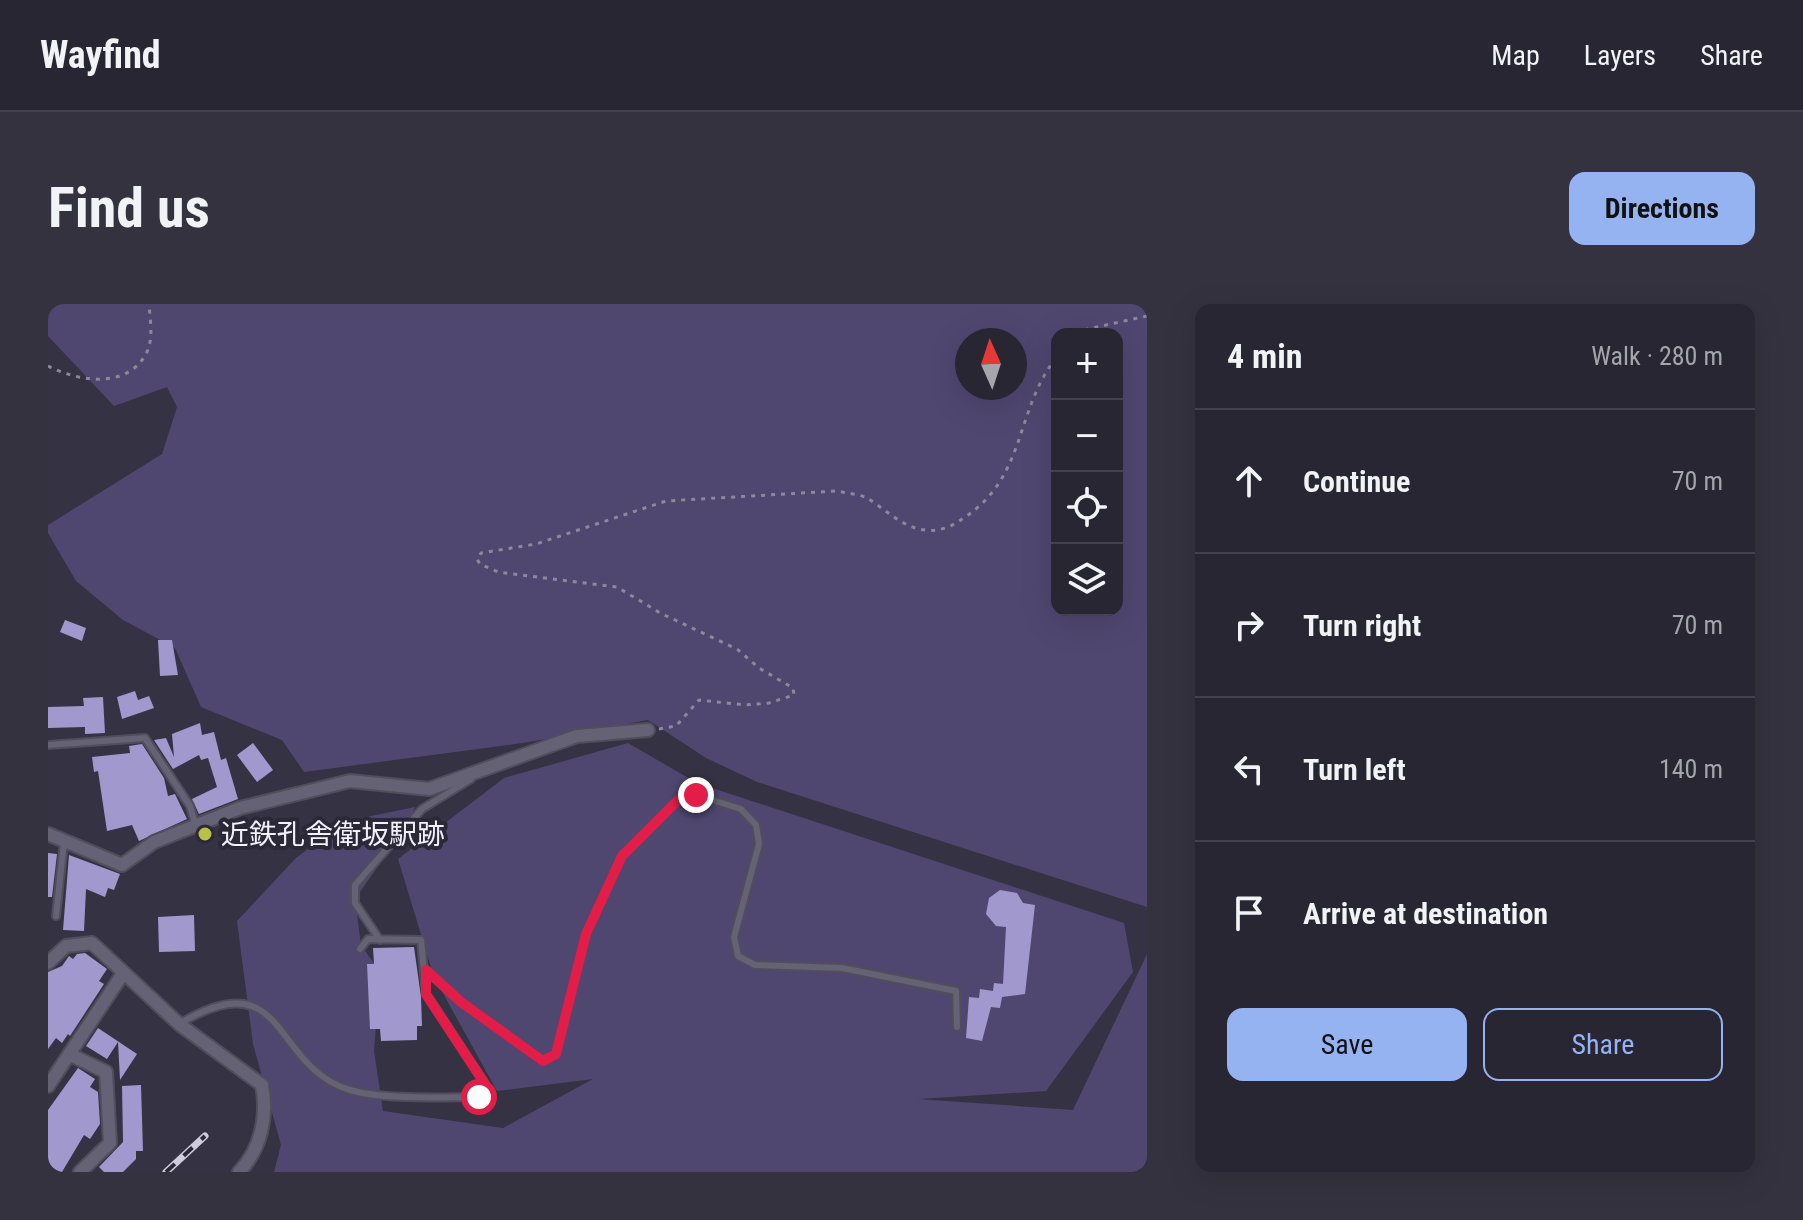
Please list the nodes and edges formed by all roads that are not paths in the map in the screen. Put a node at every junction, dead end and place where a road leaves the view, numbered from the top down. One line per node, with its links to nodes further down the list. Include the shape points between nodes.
1 (648, 730): 3 (street, via 577,736)
2 (48, 745): 4 (lane, via 145,738 190,806)
3 (505, 763): 4 (street, via 429,789 370,781 333,784); 8 (lane, via 422,809 355,885 355,903)
4 (195, 823): 6 (street, via 122,865)
5 (48, 834): 6 (street)
6 (64, 842): 7 (lane)
7 (56, 916)
8 (380, 940): 9 (lane, via 368,939); 11 (lane, via 421,940)
9 (360, 949)
10 (48, 963): 12 (street, via 66,946 92,943)
11 (426, 970): 13 (lane, via 426,994 485,1084 479,1097 350,1090 323,1077 257,1006 210,1006); 14 (lane, via 543,1061 556,1054 586,934 622,856 678,800 696,795 741,809 756,825 759,844 734,937 738,956 755,965 842,968 956,991)
12 (122, 975): 13 (street); 15 (street)
13 (179, 1024): 18 (street, via 262,1085 266,1106 255,1156)
14 (957, 1027)
15 (71, 1055): 16 (street); 17 (street, via 106,1072 110,1143)
16 (48, 1086)
17 (80, 1172)
18 (239, 1172)

